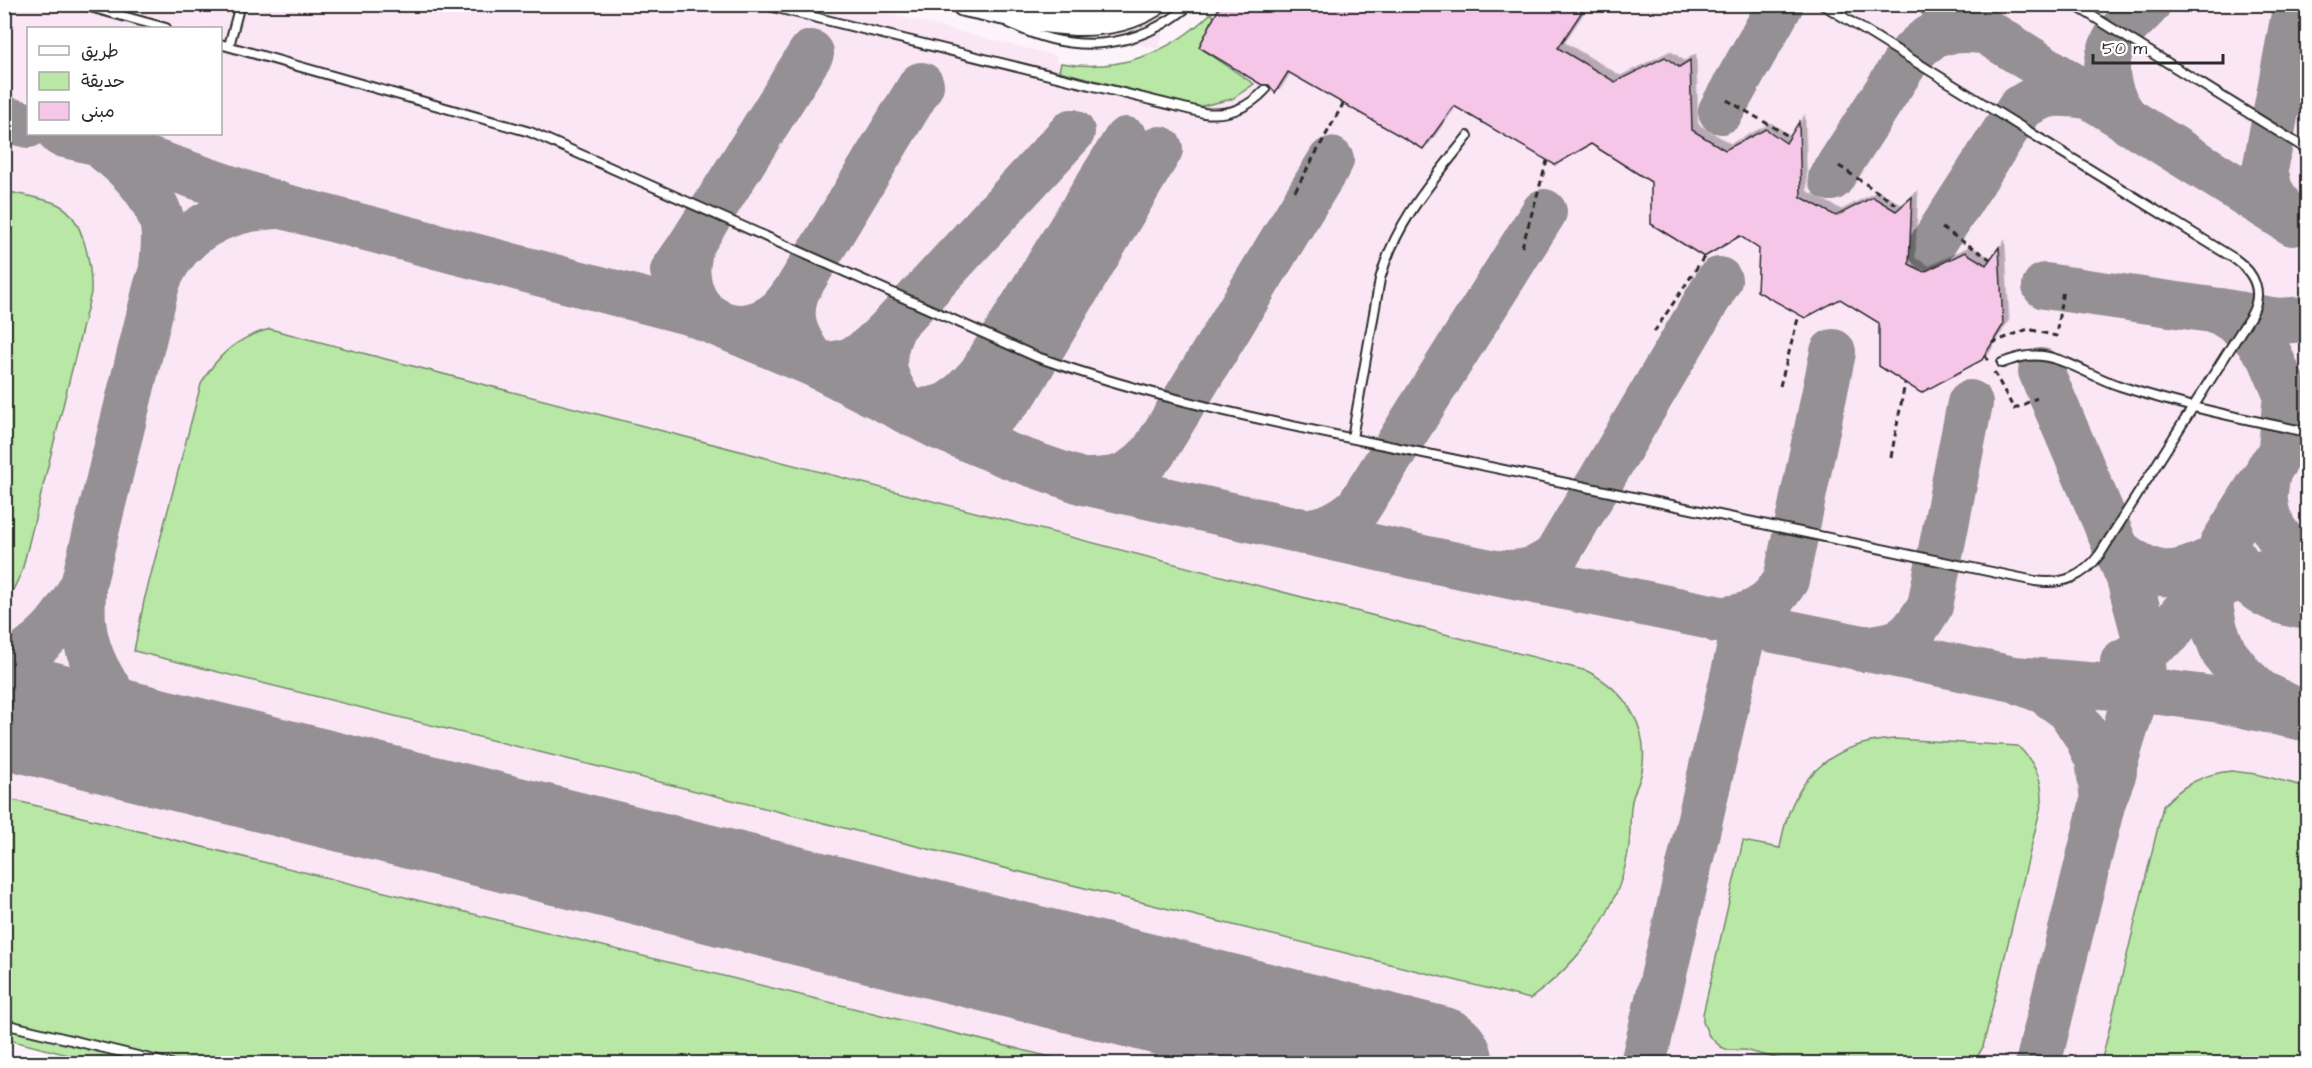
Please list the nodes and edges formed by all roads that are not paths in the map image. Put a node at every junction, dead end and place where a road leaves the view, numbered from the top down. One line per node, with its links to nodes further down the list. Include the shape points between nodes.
1 (79, 4): 9 (lane)
2 (240, 4): 12 (lane)
3 (761, 4): 13 (lane, via 1204,113 1216,115 1238,110)
4 (1154, 4): 10 (main road, via 1112,21)
5 (1191, 4): 10 (lane, via 1161,26 1128,39 1092,45)
6 (1822, 4): 17 (lane, via 2235,259 2250,272 2258,290 2255,309)
7 (2073, 4): 15 (lane)
8 (974, 7): 10 (main road)
9 (162, 27)
10 (1057, 32)
11 (222, 44): 12 (lane)
12 (229, 46): 19 (lane, via 530,132 1073,370 1148,392)
13 (1265, 90)
14 (1468, 135): 19 (lane, via 1404,219 1386,258)
15 (2307, 150)
16 (2002, 363): 17 (lane, via 2028,356 2054,358 2117,385)
17 (2192, 407): 18 (lane); 19 (lane, via 2092,564 2072,579 2048,583)
18 (2307, 432)
19 (1352, 438)
20 (4, 1024): 21 (lane)
21 (171, 1064)

